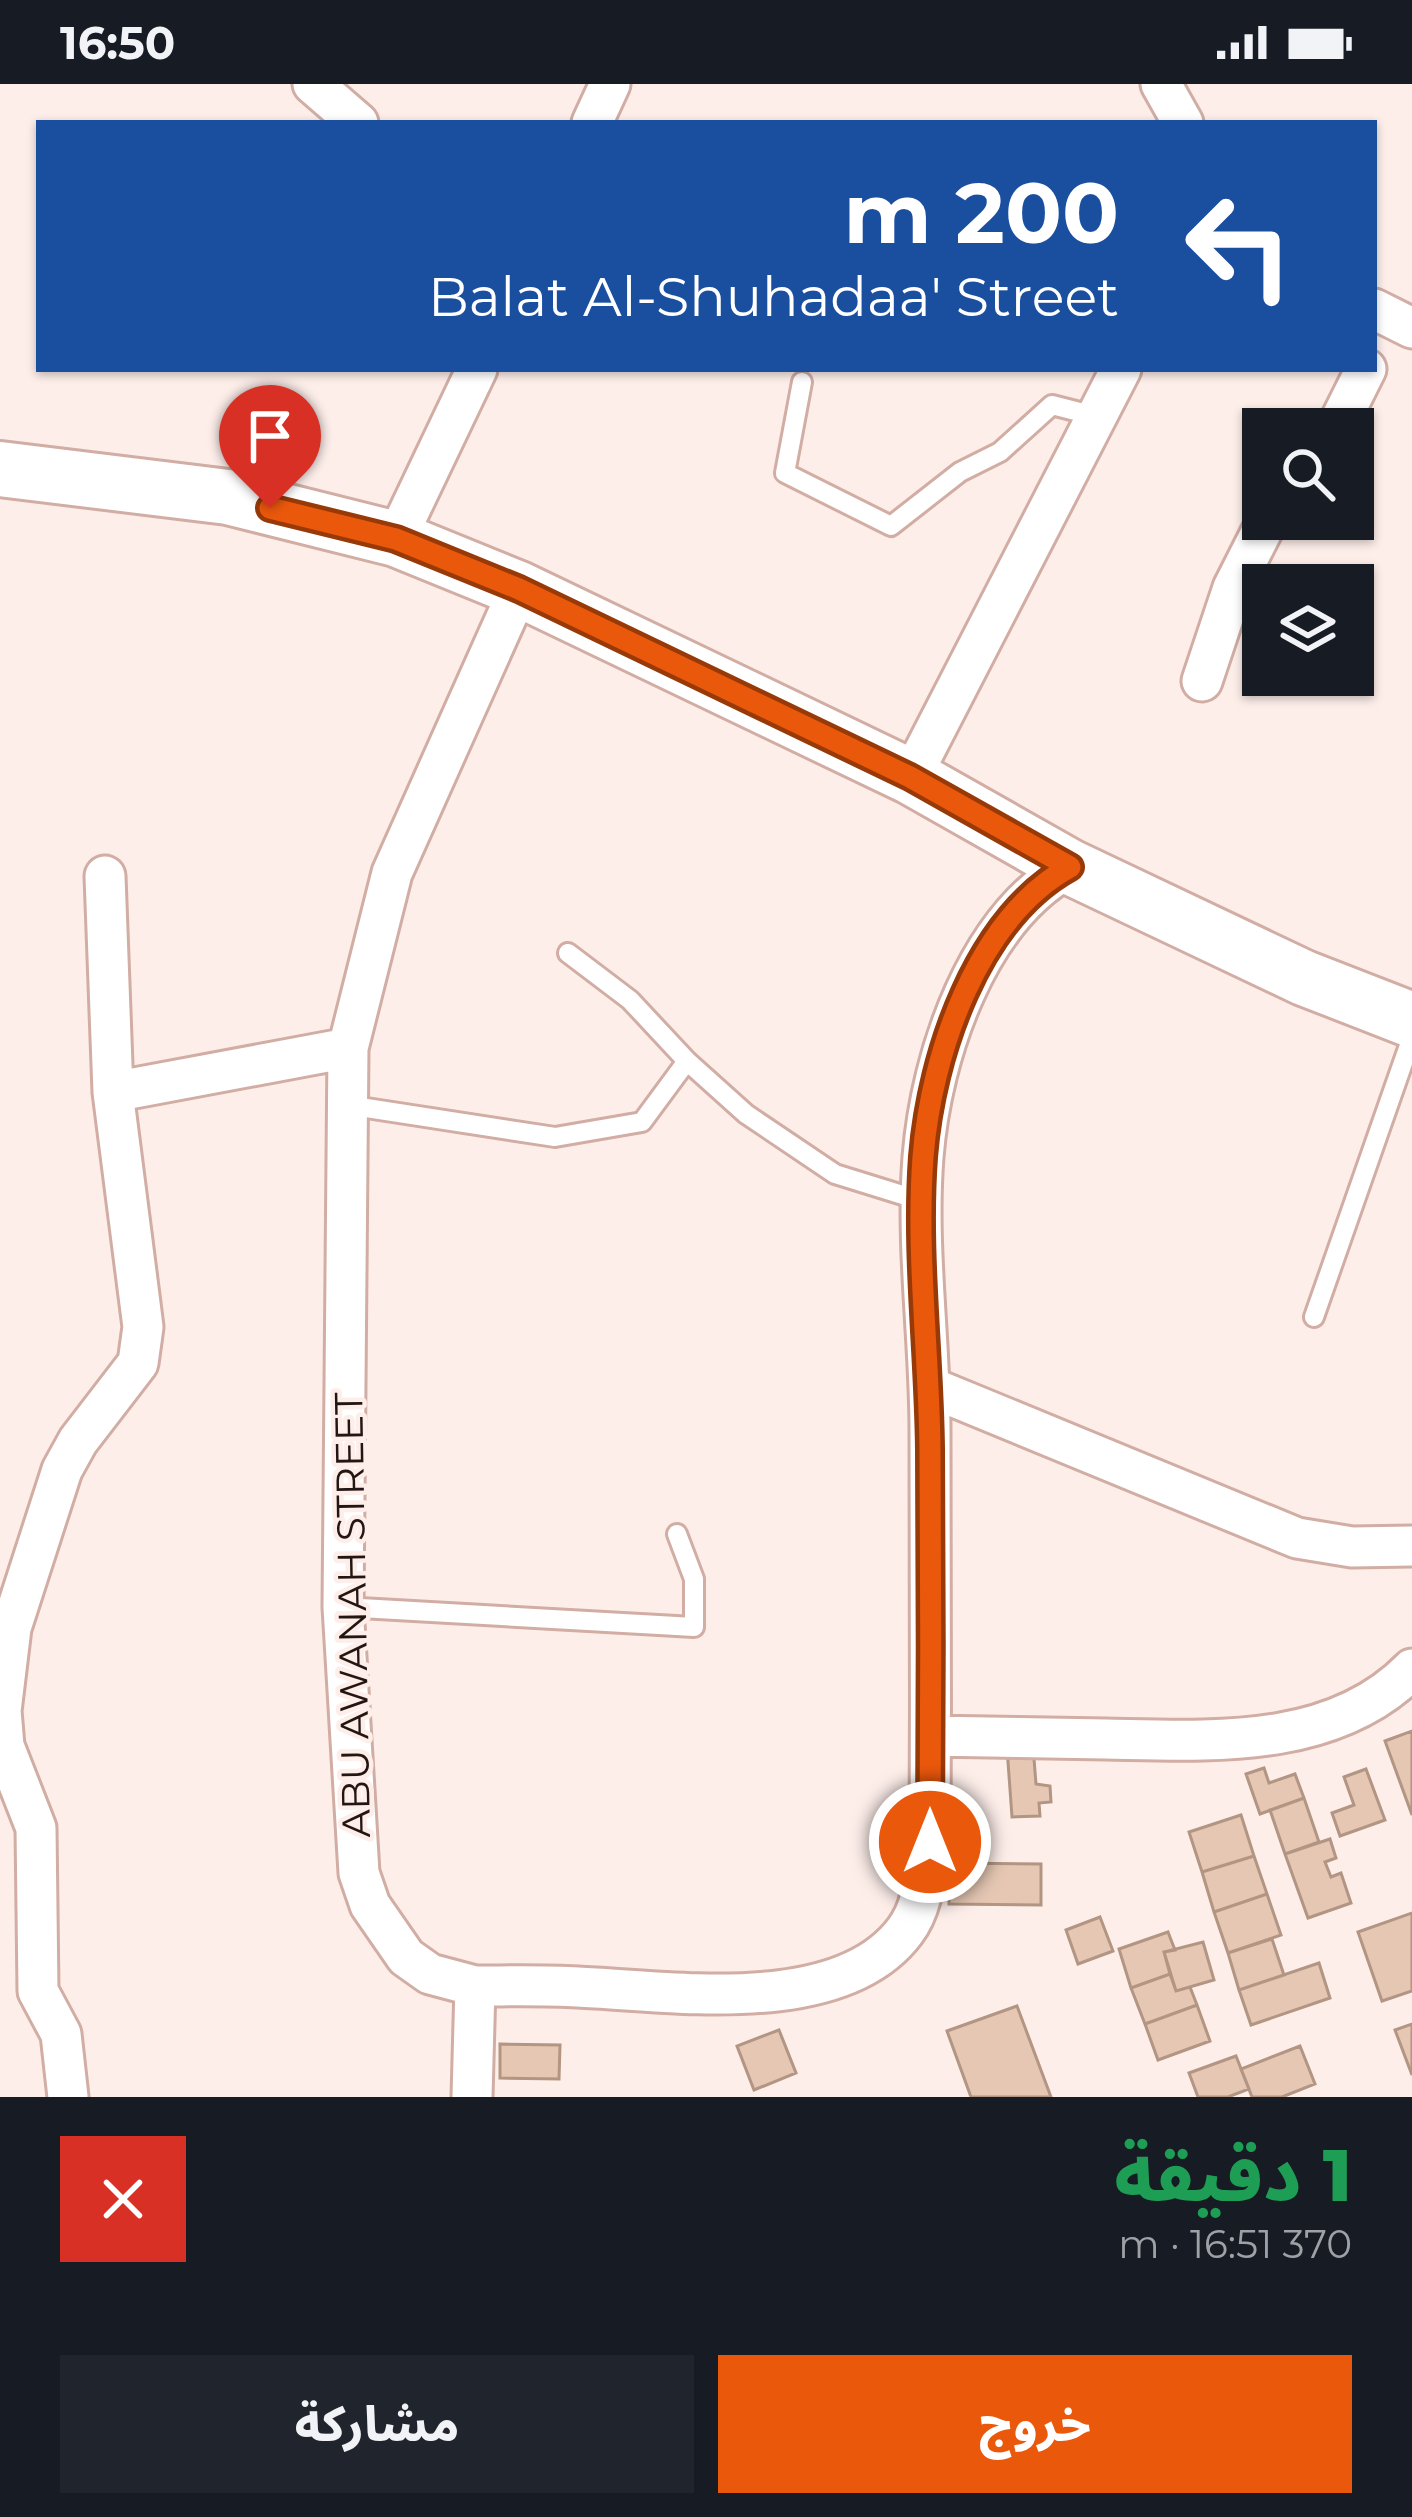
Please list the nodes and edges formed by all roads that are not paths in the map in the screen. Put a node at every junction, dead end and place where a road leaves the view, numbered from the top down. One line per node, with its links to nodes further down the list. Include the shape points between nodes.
1 (313, 84): 4 (street)
2 (610, 84): 5 (street)
3 (1161, 84): 6 (street)
4 (355, 120)
5 (593, 120)
6 (1181, 120)
7 (1393, 318): 8 (street)
8 (1377, 348)
9 (476, 372): 16 (street)
10 (1120, 372): 14 (street)
11 (1364, 372): 13 (street)
12 (802, 382): 14 (lane, via 785,473 891,526 1000,452 1052,405)
13 (1346, 408)
14 (1099, 417): 20 (street)
15 (0, 469): 16 (street, via 228,497)
16 (396, 539): 18 (street)
17 (1257, 540): 19 (street)
18 (519, 589): 20 (street); 26 (street, ABU AWANAH STREET, via 392,873)
19 (1202, 681)
20 (910, 777): 21 (street)
21 (1070, 867): 24 (street); 30 (street, ABU AWANAH STREET, via 1014,907 980,961 931,1109)
22 (105, 876): 28 (street)
23 (568, 952): 27 (lane, via 630,1000)
24 (1412, 1020)
25 (1412, 1037): 31 (lane)
26 (348, 1048): 28 (street); 29 (street, ABU AWANAH STREET)
27 (686, 1061): 29 (lane, via 642,1122 595,1133 555,1137); 30 (lane, via 835,1174)
28 (113, 1092): 39 (street, via 143,1327 138,1363 62,1470 11,1628 1,1711 4,1745 35,1828 38,1991 61,2034)
29 (347, 1106): 35 (street, ABU AWANAH STREET)
30 (922, 1201): 32 (street, ABU AWANAH STREET)
31 (1314, 1317)
32 (930, 1387): 34 (street, via 1281,1533 1352,1547); 37 (street, ABU AWANAH STREET)
33 (677, 1534): 35 (lane, via 694,1579 694,1627)
34 (1412, 1546)
35 (344, 1607): 38 (street, ABU AWANAH STREET, via 351,1783 365,1889 406,1957 430,1974)
36 (1412, 1670): 37 (street, via 1364,1706 1241,1742)
37 (931, 1736): 38 (street, ABU AWANAH STREET, via 930,1842 916,1910 896,1940 855,1969 750,1994)
38 (475, 1986): 40 (street)
39 (68, 2097)
40 (472, 2097)

